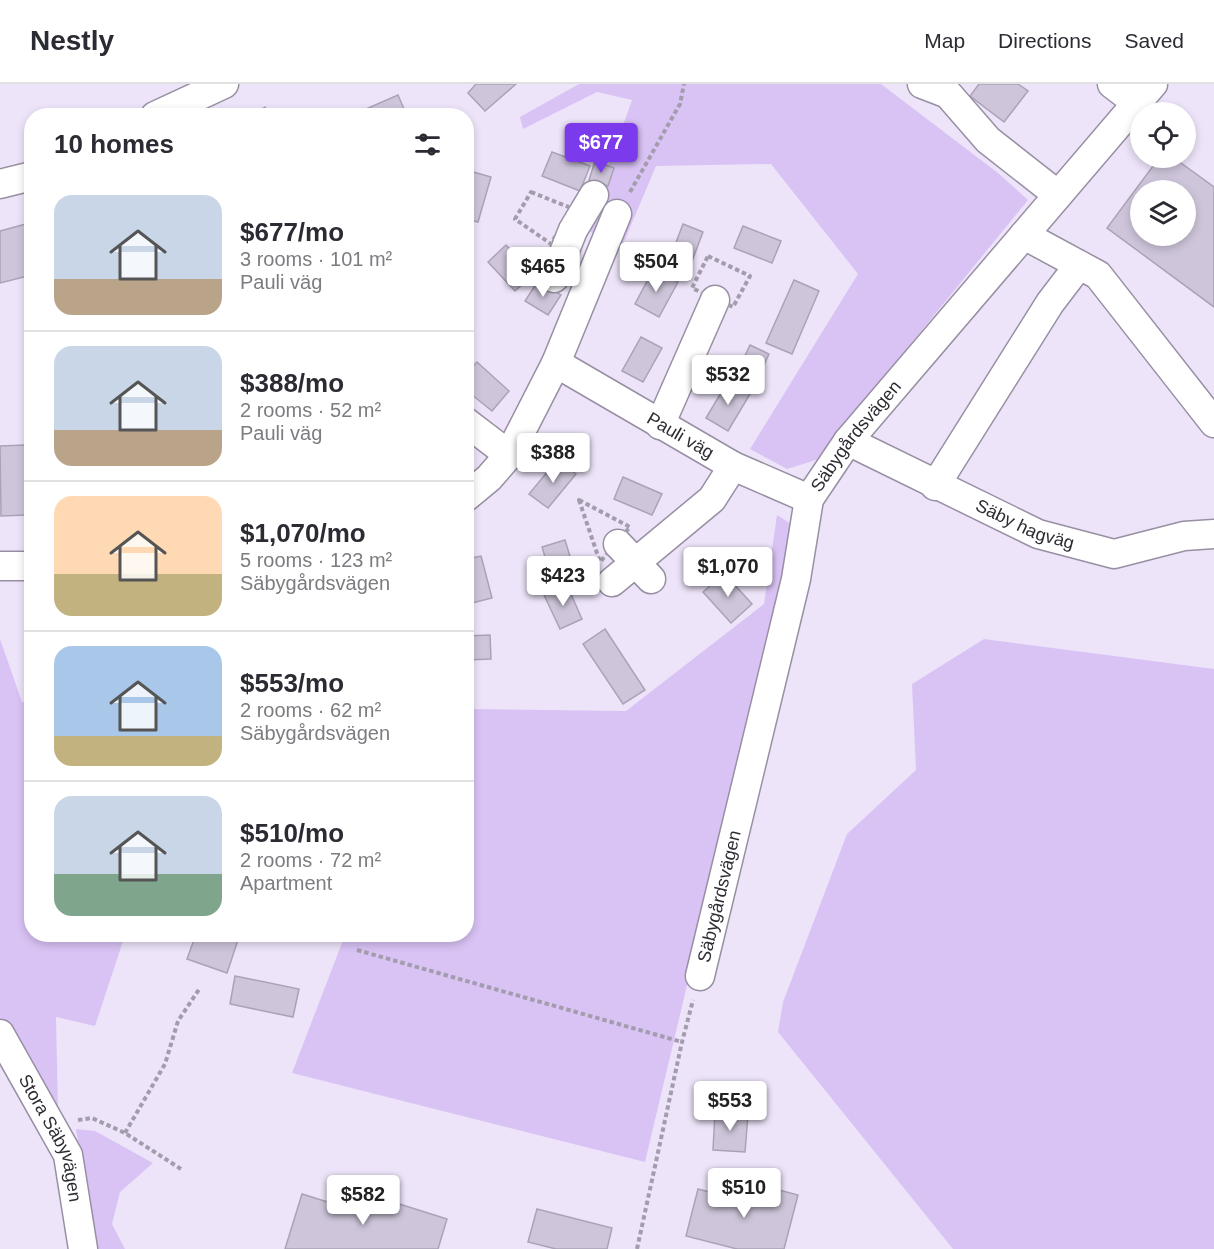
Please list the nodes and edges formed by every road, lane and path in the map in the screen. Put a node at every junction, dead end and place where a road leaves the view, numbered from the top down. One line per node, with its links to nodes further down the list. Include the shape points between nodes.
1 (224, 84): 6 (street)
2 (684, 84): 11 (path, via 680,104)
3 (922, 84): 10 (street, via 948,94 988,140)
4 (1112, 84): 5 (street)
5 (1145, 93): 10 (street, Säbygårdsvägen)
6 (172, 108)
7 (24, 178): 8 (street)
8 (0, 184)
9 (594, 195): 12 (street)
10 (1058, 195): 13 (street, Säbygårdsvägen)
11 (617, 214): 14 (street)
12 (568, 228): 12 (path, via 551,244 515,219 531,192 571,208); 14 (street); 16 (street)
13 (1024, 235): 15 (street); 22 (street, Säbygårdsvägen)
14 (604, 244): 18 (street)
15 (1079, 265): 19 (street, via 1098,275); 25 (street, via 1050,303)
16 (554, 278)
17 (715, 300): 20 (street)
18 (556, 363): 20 (street, Pauli väg); 23 (street)
19 (1214, 423)
20 (660, 424): 24 (street, Pauli väg)
21 (474, 428): 23 (street)
22 (848, 441): 25 (street, Säby hagväg); 27 (street, Säbygårdsvägen)
23 (509, 455): 26 (street)
24 (733, 466): 27 (street, Pauli väg); 31 (street, via 712,499)
25 (935, 486): 28 (street, Säby hagväg, via 1038,534 1114,554 1184,536)
26 (474, 490)
27 (809, 500): 33 (street, Säbygårdsvägen, via 796,579)
28 (1214, 534)
29 (0, 566): 30 (street)
30 (24, 566)
31 (612, 582)
32 (357, 950): 36 (path)
33 (700, 976): 36 (path)
34 (200, 988): 38 (path, via 177,1022 165,1064)
35 (0, 1034): 37 (street, Stora Säbyvägen)
36 (682, 1042): 41 (path)
37 (52, 1126): 38 (path, via 92,1118); 40 (street, Stora Säbyvägen, via 68,1155)
38 (125, 1133): 39 (path)
39 (181, 1168)
40 (83, 1249)
41 (637, 1249)

